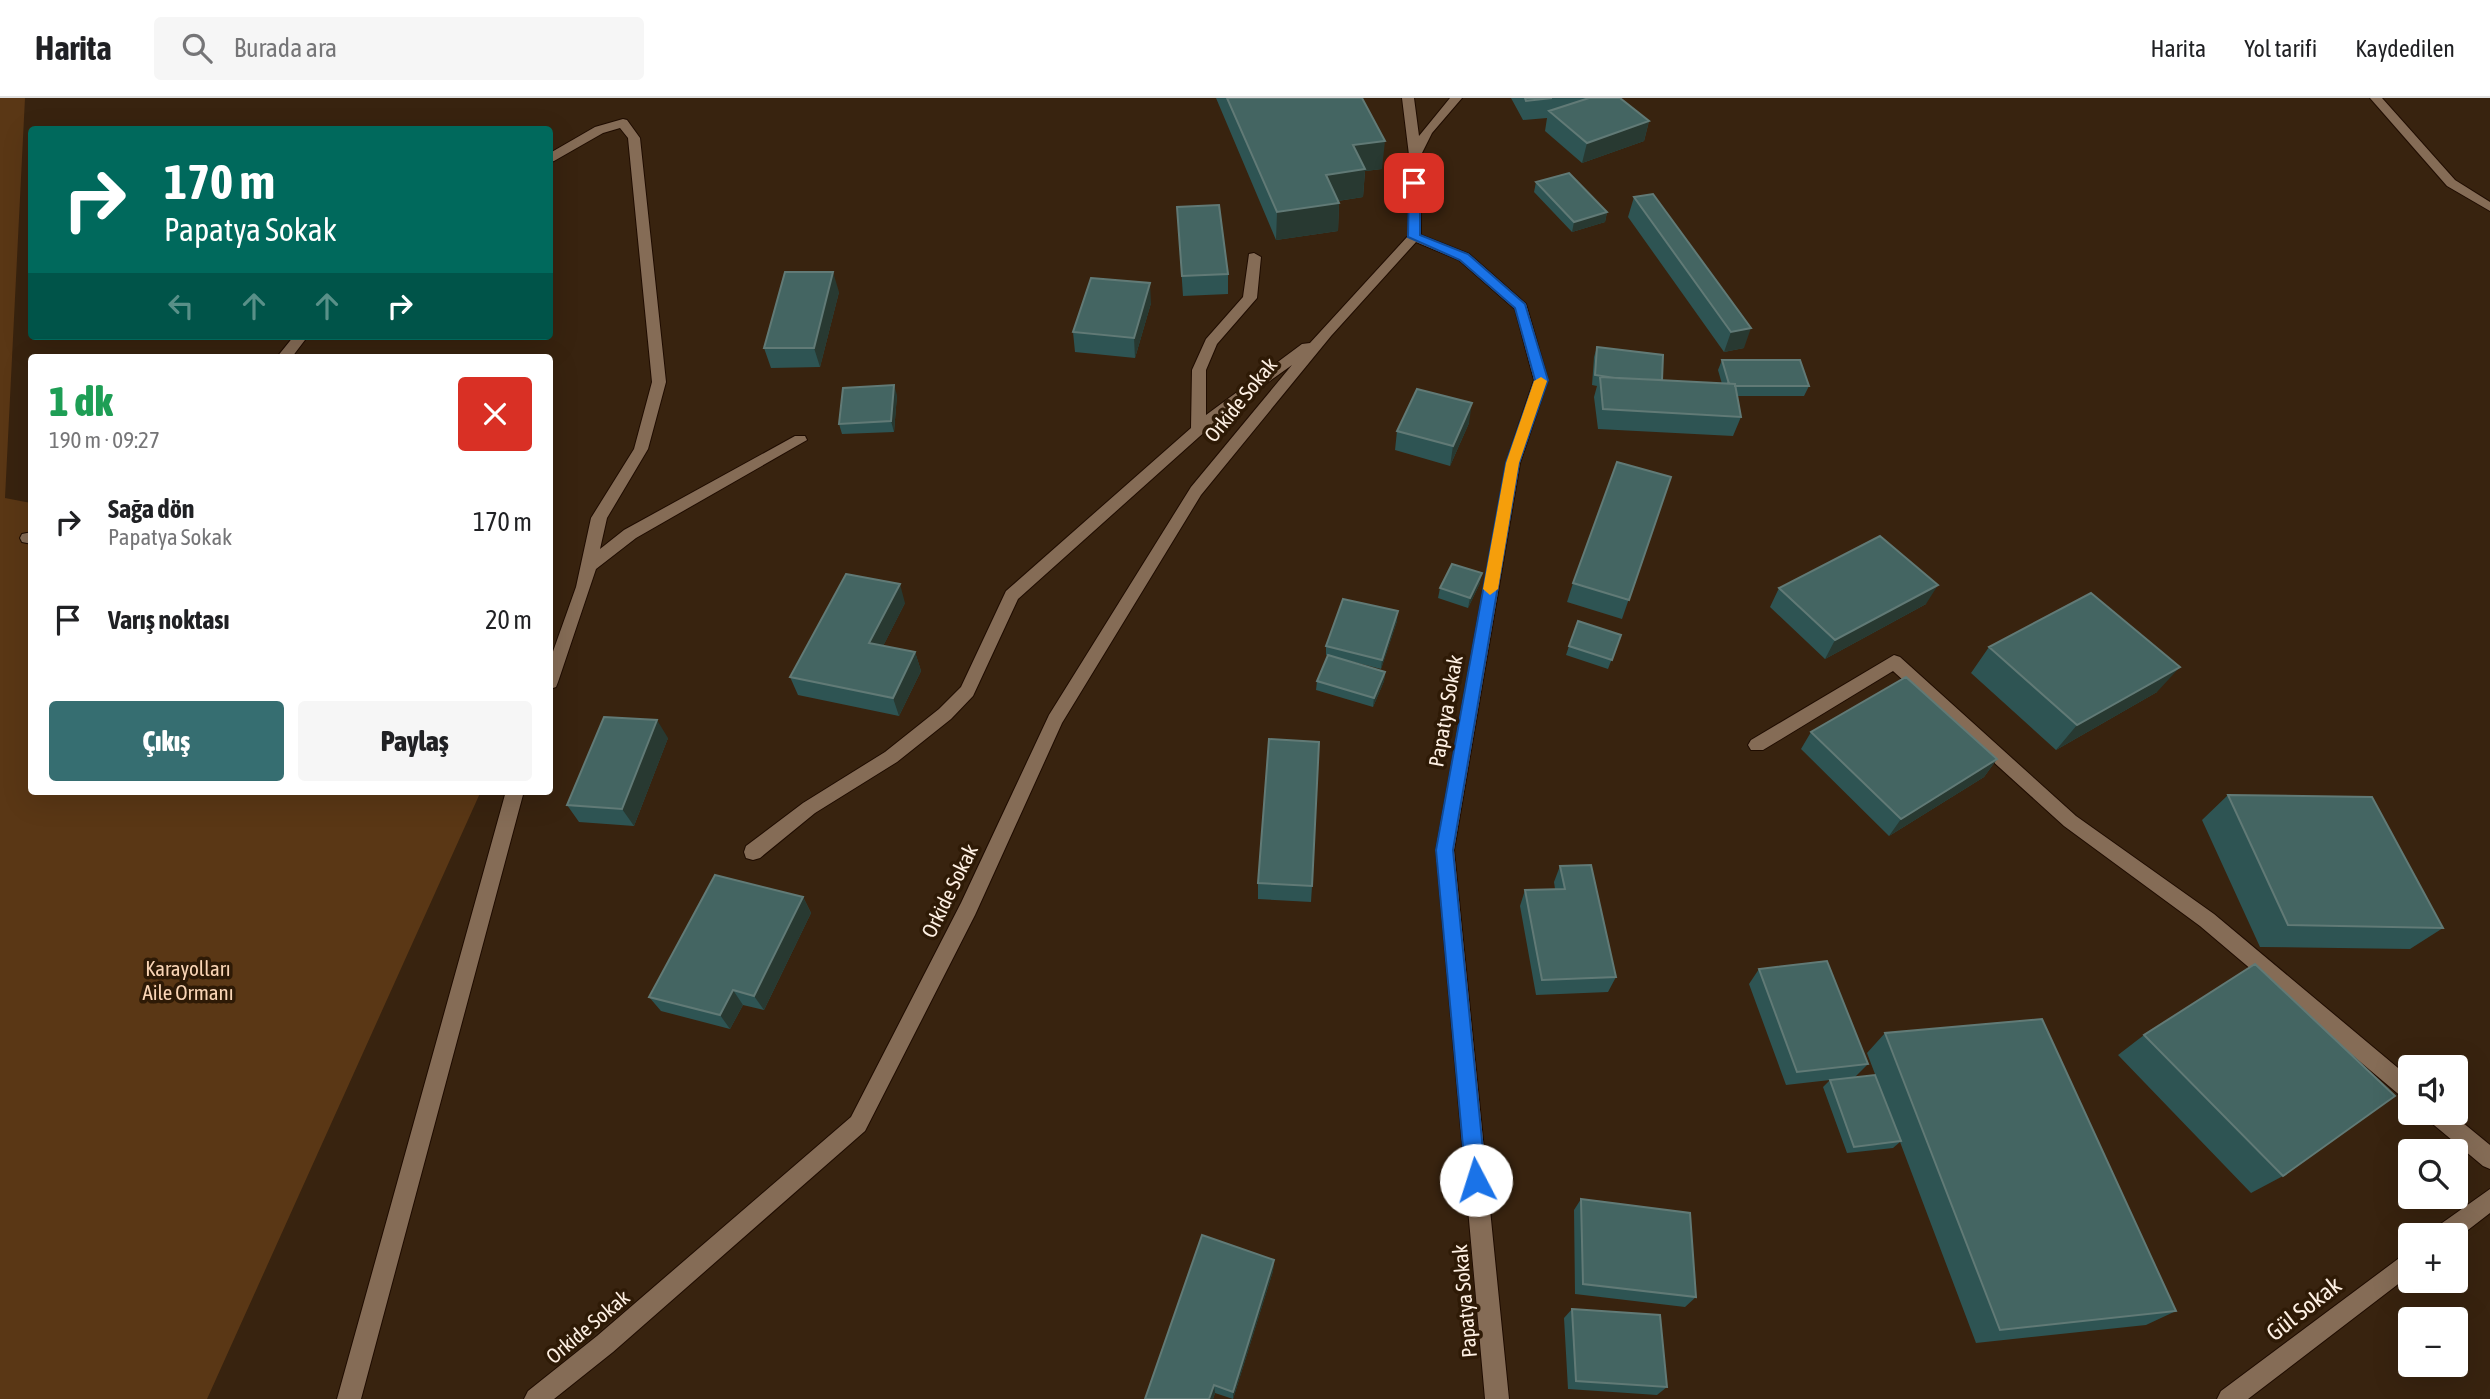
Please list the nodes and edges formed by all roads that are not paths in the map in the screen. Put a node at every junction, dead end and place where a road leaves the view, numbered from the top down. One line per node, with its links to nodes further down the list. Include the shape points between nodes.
1 (1456, 98): 4 (street, via 1427,132)
2 (2376, 98): 6 (street, via 2451,183)
3 (1406, 100): 4 (street)
4 (1415, 155): 7 (street)
5 (553, 156): 14 (street, via 599,130 623,123 634,138 659,382 641,449 599,518)
6 (2490, 207)
7 (1414, 237): 9 (street, Orkide Sokak); 27 (street, Papatya Sokak, via 1464,257 1521,307 1541,380 1513,463 1445,850)
8 (1254, 257): 12 (street, via 1250,298 1211,342 1199,370)
9 (1326, 333): 12 (street, Orkide Sokak); 26 (street, Orkide Sokak, via 1196,491 1055,719 968,909 858,1124)
10 (298, 340): 11 (street)
11 (286, 354)
12 (1198, 430): 18 (street, Orkide Sokak, via 1012,595 967,691 945,714)
13 (800, 440): 14 (street, via 630,534)
14 (589, 566): 15 (street)
15 (553, 674)
16 (1756, 745): 19 (street, via 1894,662 2070,821 2207,920)
17 (514, 795): 25 (street)
18 (753, 852)
19 (2398, 1081)
20 (2449, 1125): 21 (street)
21 (2490, 1159)
22 (2490, 1200): 23 (street)
23 (2460, 1223)
24 (2398, 1270): 28 (street, Gül Sokak)
25 (349, 1399)
26 (536, 1399)
27 (1497, 1399)
28 (2230, 1399)

